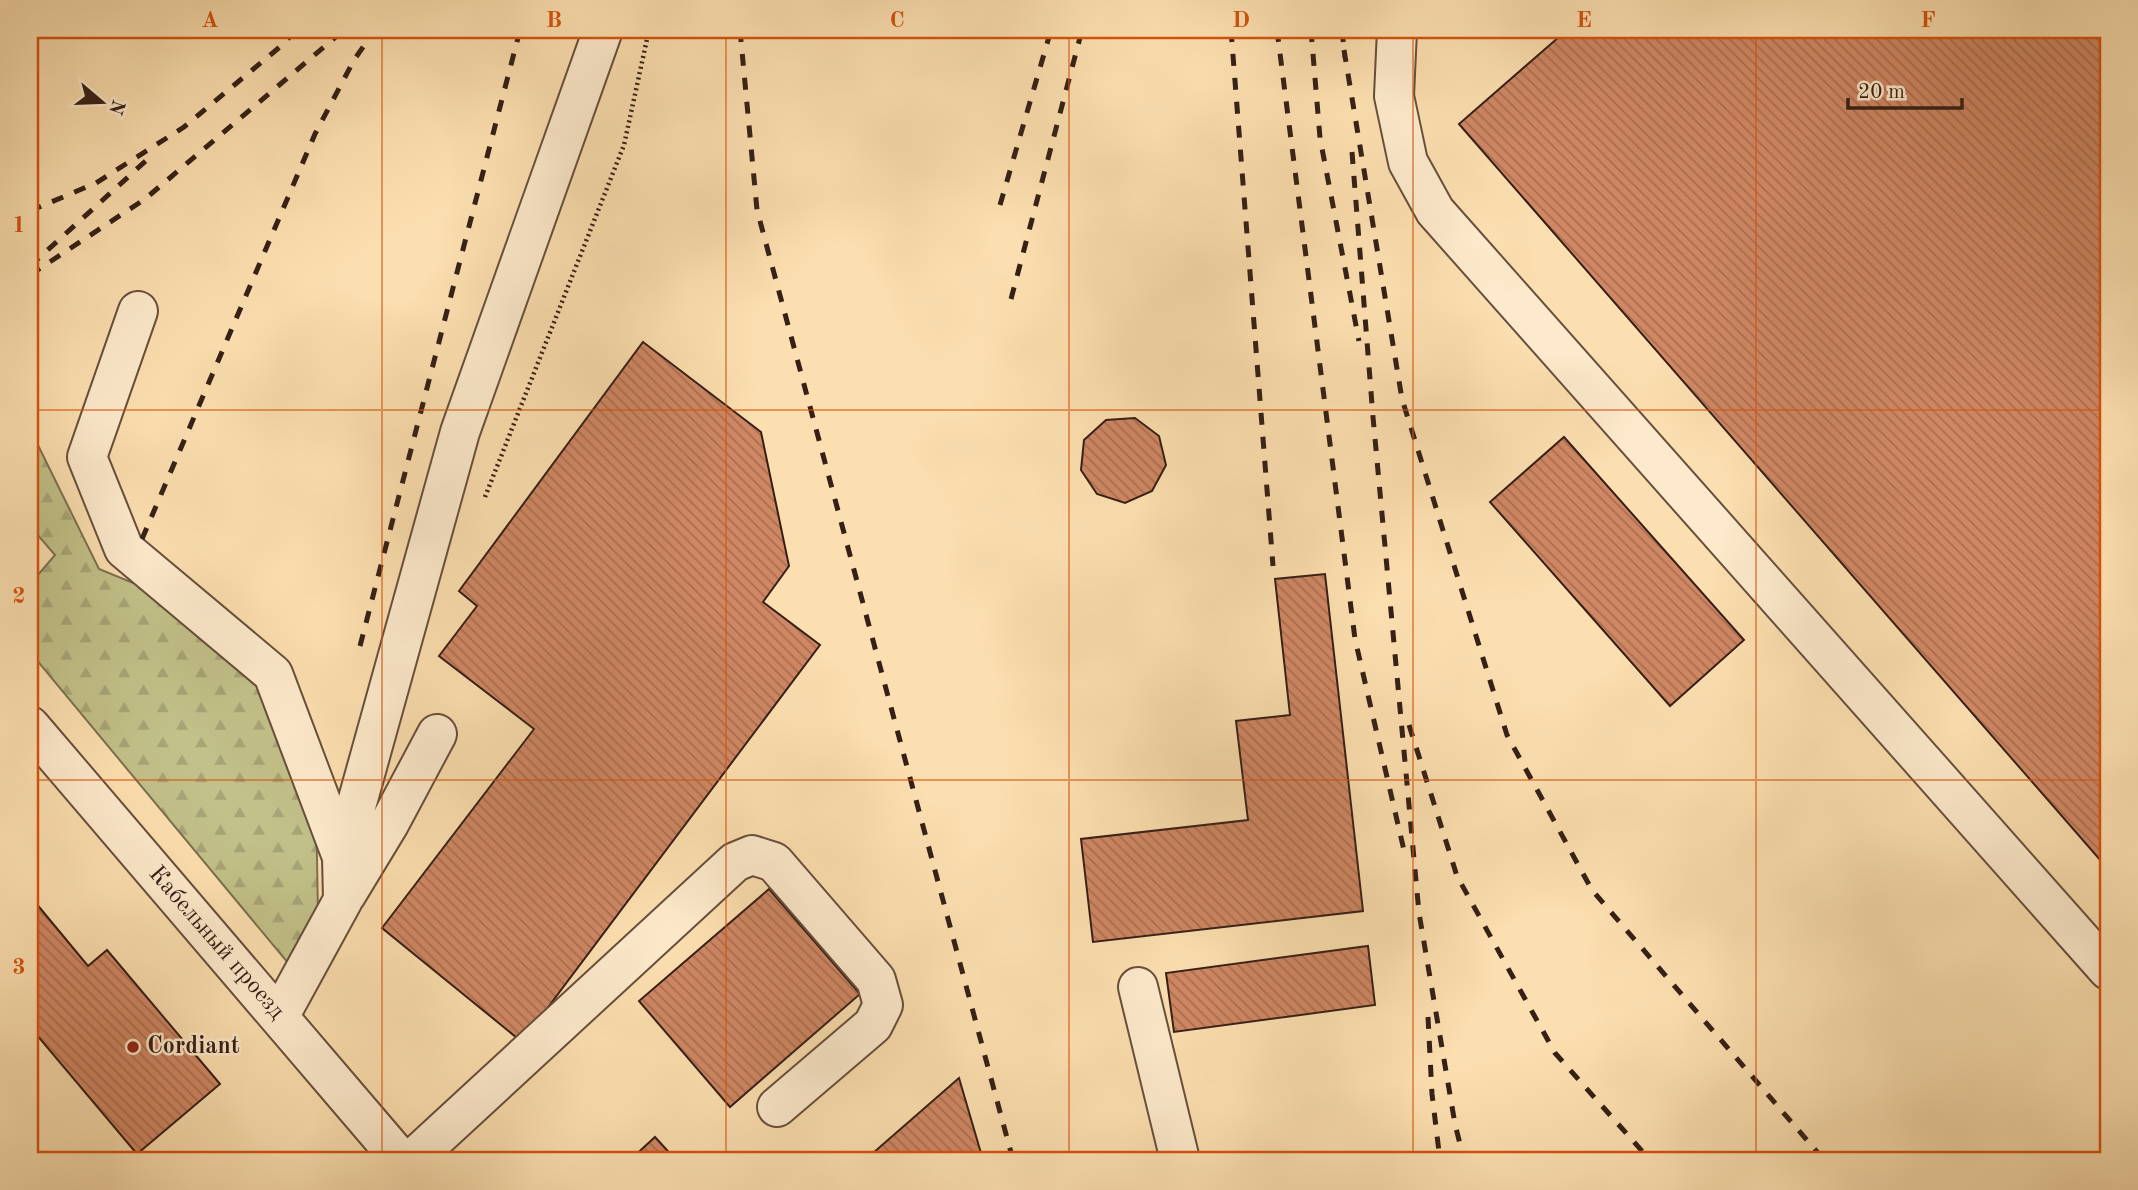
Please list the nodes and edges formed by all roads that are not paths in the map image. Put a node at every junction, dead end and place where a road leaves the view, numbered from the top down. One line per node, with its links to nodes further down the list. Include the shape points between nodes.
1 (603, 30): 6 (street, via 460,432)
2 (1397, 30): 8 (street, via 1394,96 1405,149 1435,211)
3 (138, 311): 6 (street, via 87,457 124,549 273,674)
4 (30, 726): 10 (street, Кабельный проезд)
5 (437, 734): 7 (street)
6 (342, 858): 7 (street)
7 (343, 900): 10 (street)
8 (2108, 970)
9 (1138, 987): 14 (street)
10 (279, 1017): 12 (street, Кабельный проезд)
11 (777, 1107): 13 (street, via 873,1025 883,1005 876,981 783,872 774,862 752,855 735,862)
12 (401, 1160)
13 (412, 1160)
14 (1180, 1160)

